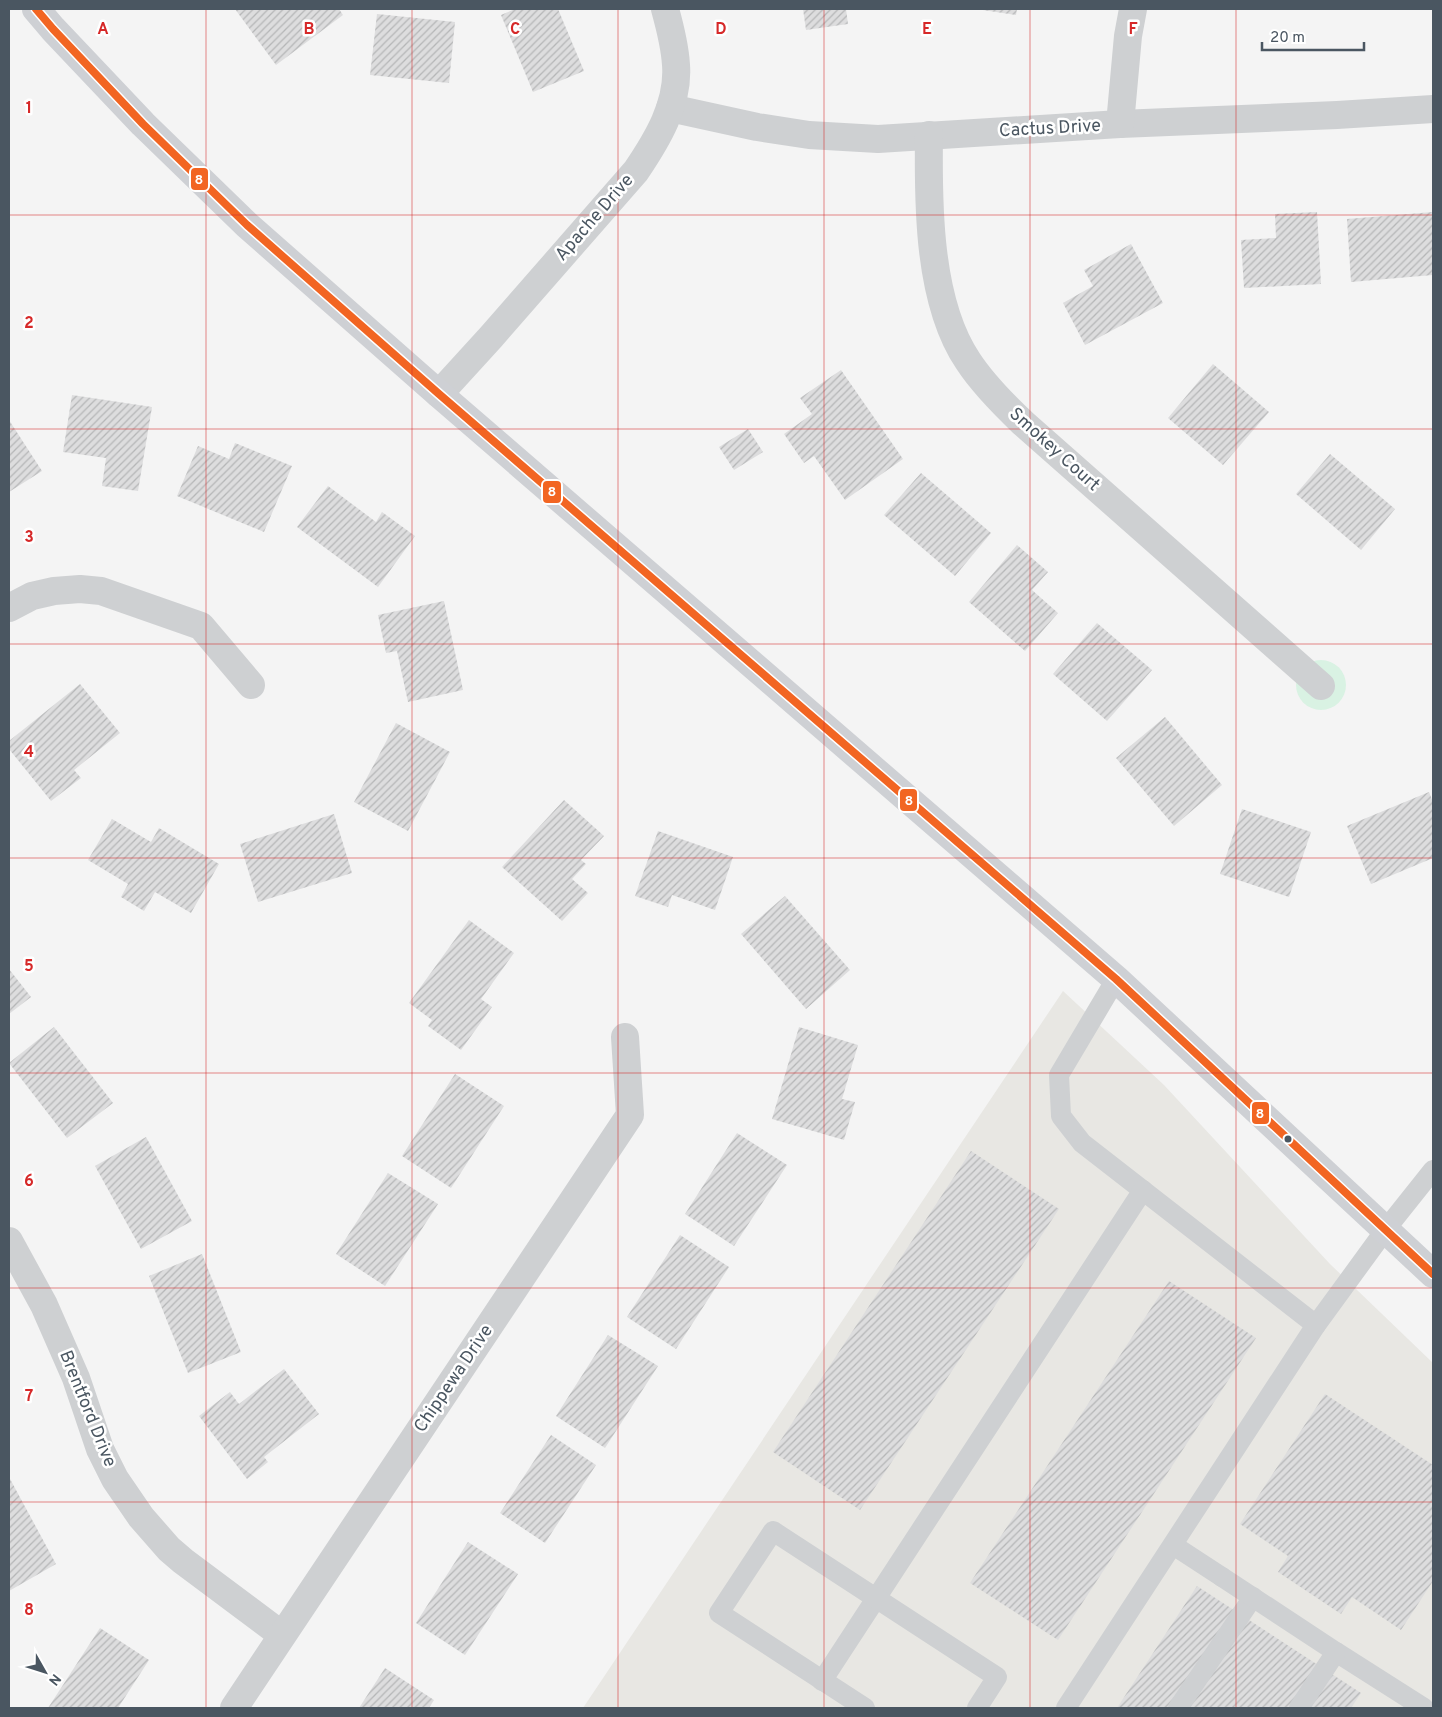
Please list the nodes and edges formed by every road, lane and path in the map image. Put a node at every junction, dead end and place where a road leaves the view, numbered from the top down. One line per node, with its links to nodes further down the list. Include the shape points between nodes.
1 (36, 9): 8 (main road, via 143,124 247,224)
2 (665, 9): 4 (street, Apache Drive, via 676,66)
3 (1133, 9): 6 (street)
4 (670, 108): 7 (street, Cactus Drive, via 757,127 809,134 878,139); 8 (street, Apache Drive, via 655,143 636,171)
5 (1433, 109): 6 (street, Cactus Drive)
6 (1120, 124): 7 (street, Cactus Drive)
7 (929, 135): 11 (street, Smokey Court, via 935,264 942,304 966,360 1023,423)
8 (439, 394): 12 (main road)
9 (9, 608): 10 (street, via 32,596 54,590 101,591 201,626)
10 (251, 685)
11 (1321, 686)
12 (1116, 979): 15 (lane, via 1059,1075 1061,1116 1082,1143); 16 (main road)
13 (624, 1037): 23 (street, Chippewa Drive, via 630,1115)
14 (1433, 1170): 16 (lane)
15 (1143, 1190): 19 (lane); 22 (lane)
16 (1386, 1229): 18 (main road); 19 (lane)
17 (9, 1241): 23 (street, Brentford Drive, via 44,1305 76,1378 100,1449 115,1479 141,1517 183,1561)
18 (1433, 1274)
19 (1316, 1325): 20 (lane)
20 (1174, 1545): 21 (lane, bridge); 29 (lane)
21 (1252, 1597): 24 (lane, bridge); 30 (lane)
22 (877, 1598): 25 (lane); 25 (lane, via 773,1531 719,1613); 28 (lane, via 997,1677)
23 (282, 1635): 26 (street, Chippewa Drive)
24 (1336, 1652): 31 (lane); 32 (lane)
25 (822, 1681): 27 (lane)
26 (234, 1708)
27 (864, 1708)
28 (976, 1708)
29 (1066, 1708)
30 (1178, 1708)
31 (1299, 1708)
32 (1424, 1708)

